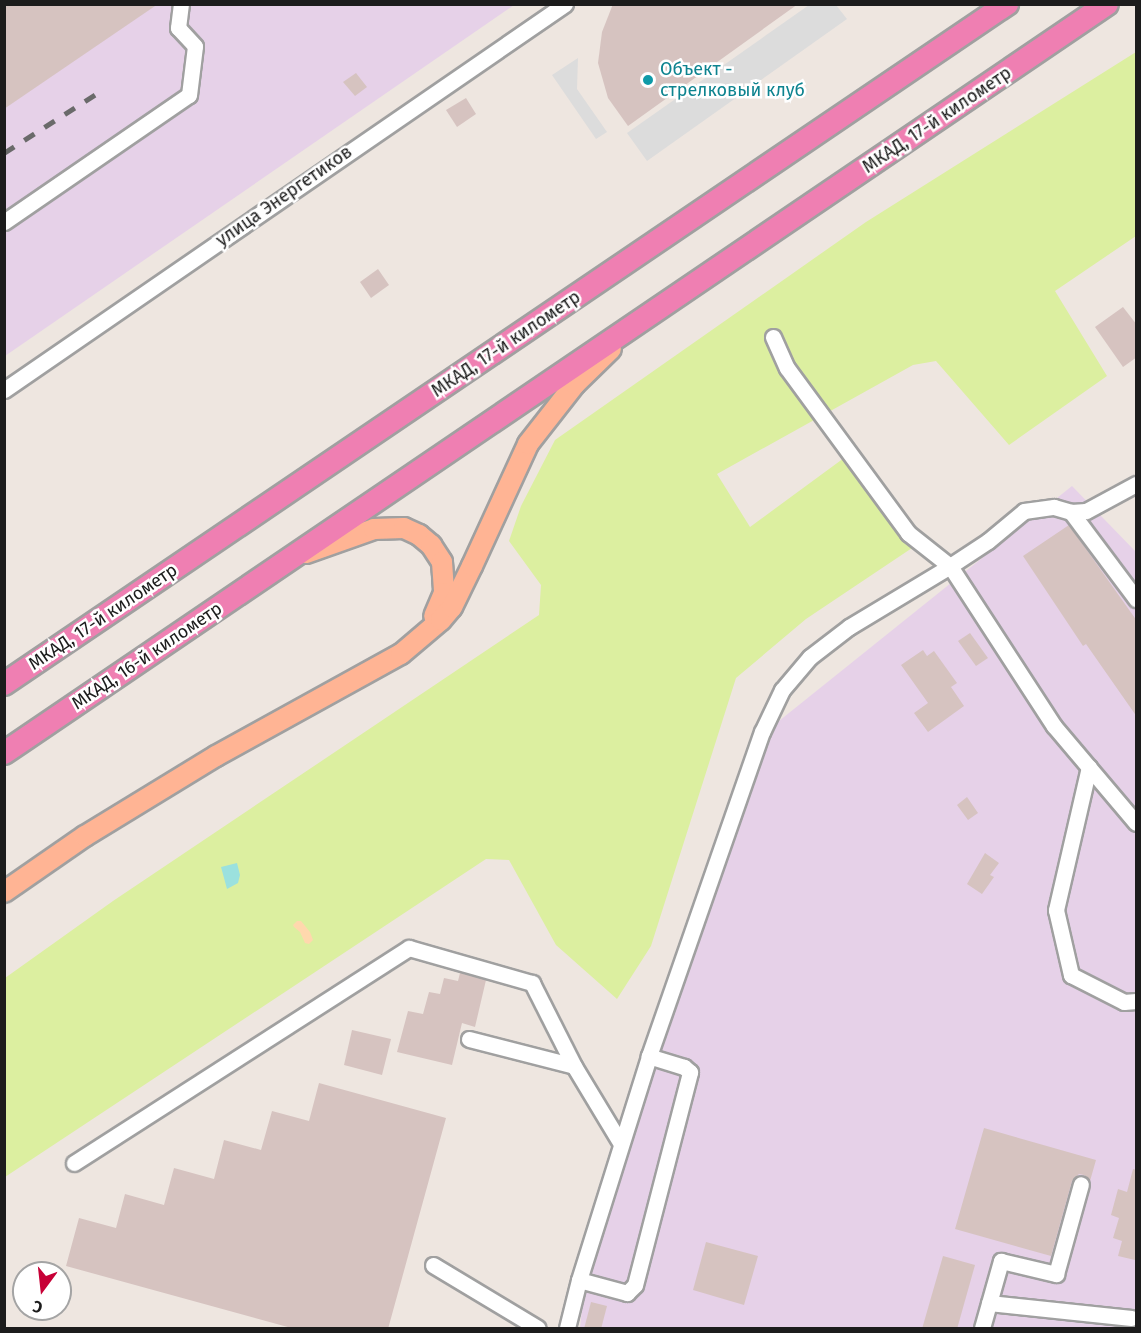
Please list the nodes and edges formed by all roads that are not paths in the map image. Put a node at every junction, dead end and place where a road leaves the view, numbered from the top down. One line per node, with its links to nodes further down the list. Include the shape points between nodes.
1 (181, 4): 5 (street, via 177,28 195,46 189,95)
2 (565, 4): 8 (street, улица Энергетиков)
3 (1007, 4): 15 (highway, МКАД, 17-й километр)
4 (1107, 4): 6 (highway, МКАД, 17-й километр)
5 (4, 222)
6 (637, 324): 11 (highway, МКАД, 17-й километр); 14 (main road, via 575,384 528,444 452,607)
7 (773, 337): 12 (street, via 787,368 908,533)
8 (4, 390)
9 (1137, 484): 10 (street, via 1086,511)
10 (1071, 512): 12 (street, via 1054,507 1024,511); 13 (street)
11 (290, 559): 14 (main road, via 374,529 404,528 419,535 442,562 444,577 444,593); 16 (highway, МКАД, 16-й километр)
12 (950, 566): 17 (street, via 1053,726); 22 (street, via 849,627 810,657 782,690 762,732)
13 (1137, 599)
14 (424, 634): 19 (main road, via 400,654 216,756 85,836)
15 (4, 684)
16 (4, 753)
17 (1089, 767): 18 (street); 20 (street, via 1056,910 1071,975 1124,1002)
18 (1136, 823)
19 (4, 892)
20 (1137, 1001)
21 (469, 1039): 23 (street)
22 (649, 1056): 24 (street); 28 (street, via 690,1072 635,1285 627,1293)
23 (574, 1066): 24 (street); 25 (street, via 532,983 409,948)
24 (621, 1144): 28 (street)
25 (74, 1163)
26 (1081, 1184): 29 (street, via 1056,1274 1000,1261)
27 (433, 1264): 31 (street)
28 (579, 1281): 32 (street)
29 (989, 1303): 30 (street); 33 (street)
30 (1131, 1318)
31 (538, 1329)
32 (567, 1329)
33 (982, 1329)

